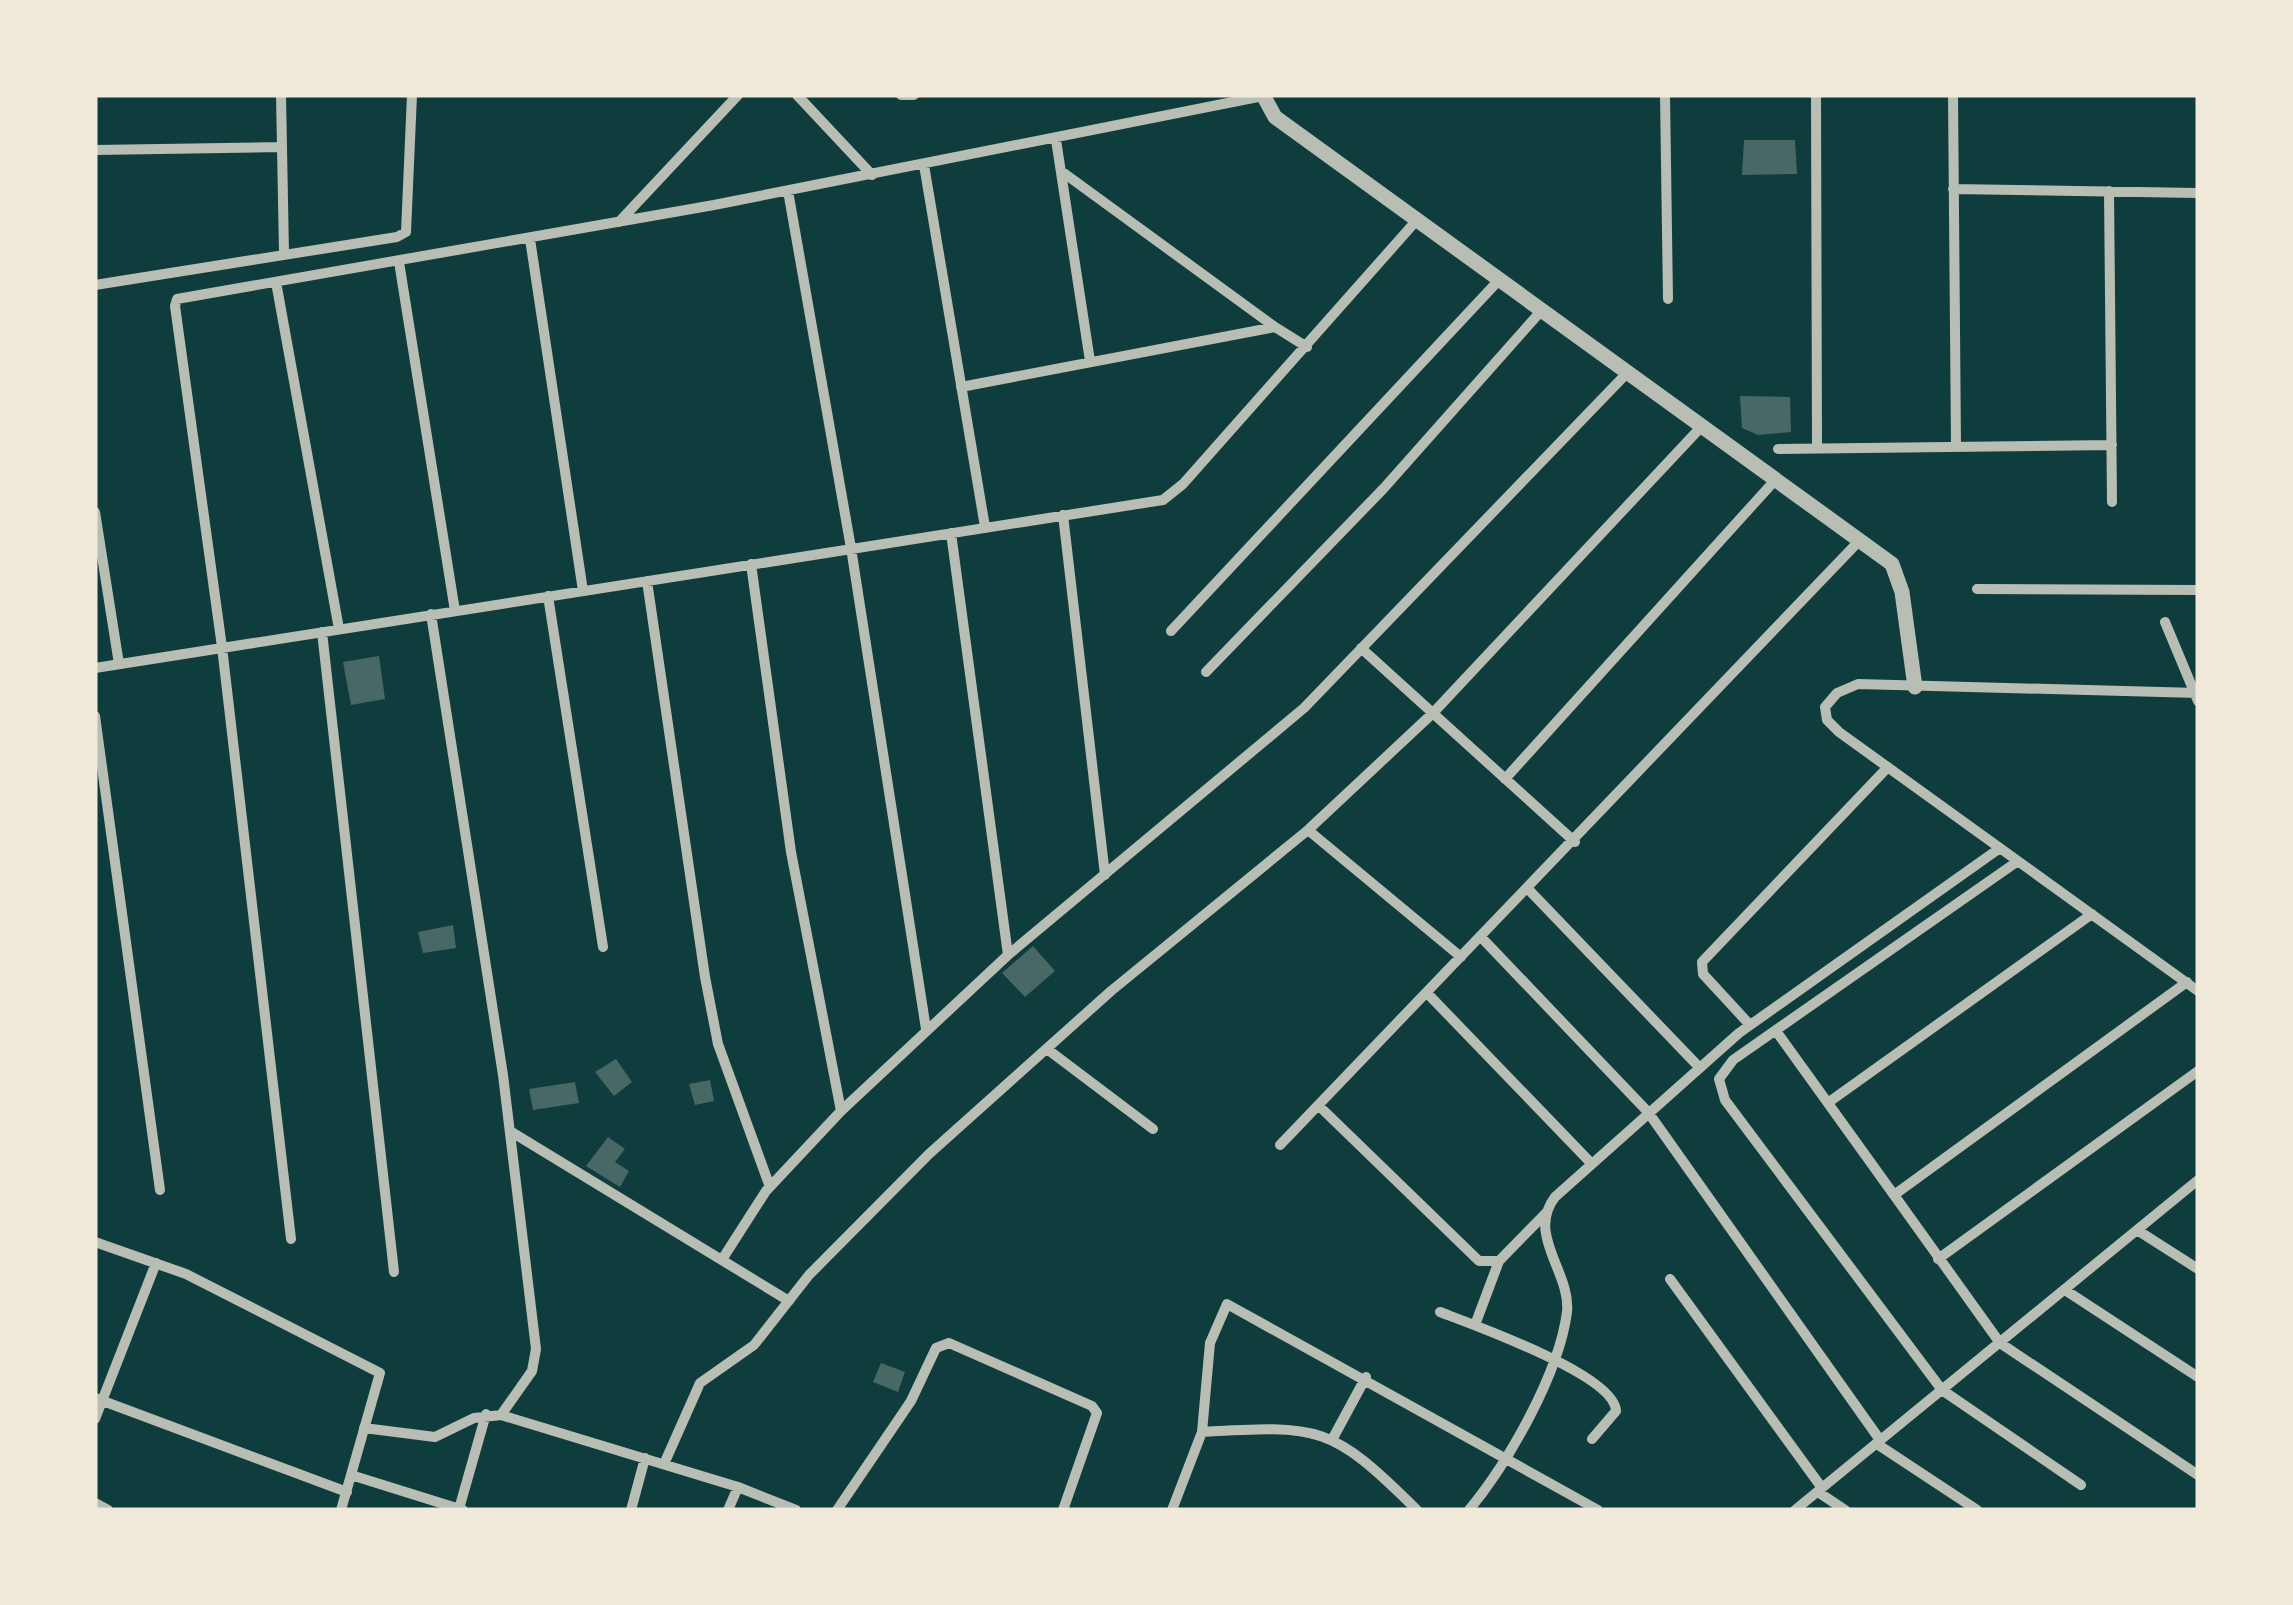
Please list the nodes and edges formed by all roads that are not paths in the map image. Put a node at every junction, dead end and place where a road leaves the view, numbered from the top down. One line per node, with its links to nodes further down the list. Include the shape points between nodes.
1 (281, 95): 12 (street)
2 (412, 95): 24 (street, via 406,232)
3 (738, 95): 22 (street)
4 (798, 95): 16 (street)
5 (901, 95): 6 (street)
6 (914, 95)
7 (1665, 95): 29 (street)
8 (1816, 95): 38 (street)
9 (1953, 95): 17 (street)
10 (1263, 96): 11 (street); 21 (street, via 1275,118)
11 (1056, 140): 14 (street); 15 (street)
12 (280, 147): 13 (street); 24 (street)
13 (95, 150)
14 (924, 165): 16 (street); 35 (street)
15 (1060, 171): 31 (street); 33 (street)
16 (872, 175): 18 (street)
17 (1954, 189): 19 (street); 39 (street)
18 (788, 191): 22 (street); 48 (street)
19 (2109, 191): 20 (street); 37 (street)
20 (2198, 193)
21 (1416, 221): 26 (street); 32 (street)
22 (619, 222): 23 (street)
23 (530, 238): 25 (street); 53 (street)
24 (284, 253): 28 (street)
25 (399, 262): 27 (street); 55 (street)
26 (1499, 280): 30 (street); 59 (street)
27 (276, 282): 58 (street); 61 (street, via 184,295 175,306)
28 (95, 284)
29 (1668, 299)
30 (1542, 310): 34 (street); 65 (street, via 1384,488)
31 (1276, 328): 32 (street); 33 (street)
32 (1307, 346): 44 (street, via 1164,500)
33 (1090, 361): 35 (street)
34 (1629, 372): 36 (street); 62 (street)
35 (961, 386): 45 (street)
36 (1704, 425): 41 (street); 68 (street)
37 (2112, 445): 39 (street); 42 (street)
38 (1817, 446): 39 (street); 40 (street)
39 (1956, 446)
40 (1778, 448)
41 (1777, 478): 47 (street); 71 (street)
42 (2112, 502)
43 (95, 512): 63 (street)
44 (1063, 515): 45 (street); 76 (street)
45 (985, 527): 46 (street)
46 (951, 533): 48 (street); 81 (street)
47 (1861, 538): 66 (street, via 1892,564); 73 (street)
48 (851, 548): 49 (street); 87 (street)
49 (751, 564): 50 (street); 94 (street, via 791,852)
50 (647, 580): 53 (street); 101 (street, via 704,976 718,1044)
51 (1977, 589): 52 (street)
52 (2198, 590)
53 (583, 591): 54 (street)
54 (548, 596): 55 (street); 80 (street)
55 (455, 611): 56 (street)
56 (432, 614): 58 (street); 97 (street)
57 (2165, 622): 67 (street)
58 (339, 629): 60 (street)
59 (1171, 631)
60 (322, 632): 61 (street); 113 (street)
61 (222, 648): 63 (street); 106 (street)
62 (1361, 648): 68 (street); 76 (street, via 1304,708)
63 (119, 664): 64 (street)
64 (95, 668)
65 (1206, 672)
66 (1915, 686): 67 (street); 70 (street, via 1858,684 1826,707 1839,732)
67 (2197, 696)
68 (1433, 714): 71 (street); 72 (street)
69 (95, 716): 102 (street)
70 (1888, 767): 74 (street); 86 (street, via 1702,962 1702,974)
71 (1505, 779): 73 (street)
72 (1308, 830): 82 (street); 89 (street)
73 (1575, 842): 77 (street)
74 (2000, 848): 75 (street); 86 (street)
75 (2018, 861): 78 (street); 88 (street)
76 (1106, 875): 81 (street)
77 (1529, 890): 79 (street); 90 (street)
78 (2092, 914): 83 (street); 92 (street)
79 (1480, 936): 82 (street); 95 (street)
80 (603, 947)
81 (1008, 955): 87 (street)
82 (1461, 957): 85 (street)
83 (2187, 982): 84 (street); 103 (street)
84 (2198, 990)
85 (1428, 993): 93 (street); 99 (street)
86 (1750, 1025): 90 (street)
87 (926, 1029): 94 (street)
88 (1776, 1031): 92 (street); 123 (street, via 1732,1060 1719,1079 1725,1100)
89 (1047, 1049): 96 (street); 116 (street, via 929,1154)
90 (1699, 1066): 95 (street)
91 (2198, 1071): 109 (street)
92 (1829, 1102): 103 (street)
93 (1318, 1105): 98 (street); 110 (street, via 1471,1257)
94 (841, 1110): 101 (street)
95 (1648, 1112): 99 (street); 132 (street)
96 (1153, 1129)
97 (510, 1131): 108 (street); 126 (street, via 536,1349 532,1371)
98 (1280, 1145)
99 (1590, 1162): 104 (street)
100 (2198, 1180): 105 (street)
101 (770, 1186): 108 (street)
102 (160, 1190)
103 (1894, 1195): 109 (street)
104 (1546, 1214): 110 (street); 120 (street, via 1547,1242 1567,1291)
105 (2137, 1230): 112 (street); 115 (street)
106 (291, 1239)
107 (95, 1242): 111 (street)
108 (723, 1258): 116 (street)
109 (1938, 1259): 119 (street)
110 (1500, 1261): 118 (street)
111 (156, 1263): 124 (street); 128 (street, via 380,1373)
112 (2198, 1269)
113 (394, 1272)
114 (1670, 1279): 140 (street)
115 (2065, 1290): 119 (street); 121 (street)
116 (789, 1300): 135 (street, via 754,1345 700,1383)
117 (1440, 1312): 118 (street)
118 (1474, 1325): 120 (street)
119 (2000, 1343): 123 (street); 136 (street)
120 (1552, 1360): 131 (street, via 1615,1400 1614,1417); 134 (street)
121 (2198, 1376)
122 (1366, 1377): 129 (street, via 1228,1304 1210,1344); 130 (street); 134 (street)
123 (1942, 1390): 132 (street); 138 (street)
124 (100, 1399): 127 (street); 141 (street)
125 (486, 1414): 126 (street); 128 (street, via 435,1437); 143 (street)
126 (501, 1415): 133 (street)
127 (95, 1419)
128 (364, 1428): 137 (street)
129 (1202, 1432): 130 (street, via 1277,1428); 151 (street)
130 (1333, 1438): 152 (street)
131 (1592, 1439)
132 (1879, 1442): 140 (street); 157 (street)
133 (645, 1458): 135 (street); 146 (street)
134 (1510, 1459): 153 (street); 154 (street)
135 (664, 1464): 139 (street)
136 (2198, 1475)
137 (351, 1476): 141 (street); 143 (street)
138 (2081, 1485)
139 (738, 1487): 147 (street); 148 (street)
140 (1820, 1490): 155 (street); 156 (street)
141 (346, 1492): 145 (street)
142 (95, 1504): 144 (street)
143 (461, 1509)
144 (108, 1510)
145 (342, 1510)
146 (631, 1510)
147 (728, 1510)
148 (796, 1510)
149 (837, 1510): 150 (street, via 910,1401 936,1348 949,1343 1097,1413)
150 (1063, 1510)
151 (1172, 1510)
152 (1417, 1510)
153 (1469, 1510)
154 (1598, 1510)
155 (1796, 1510)
156 (1844, 1510)
157 (1977, 1510)

